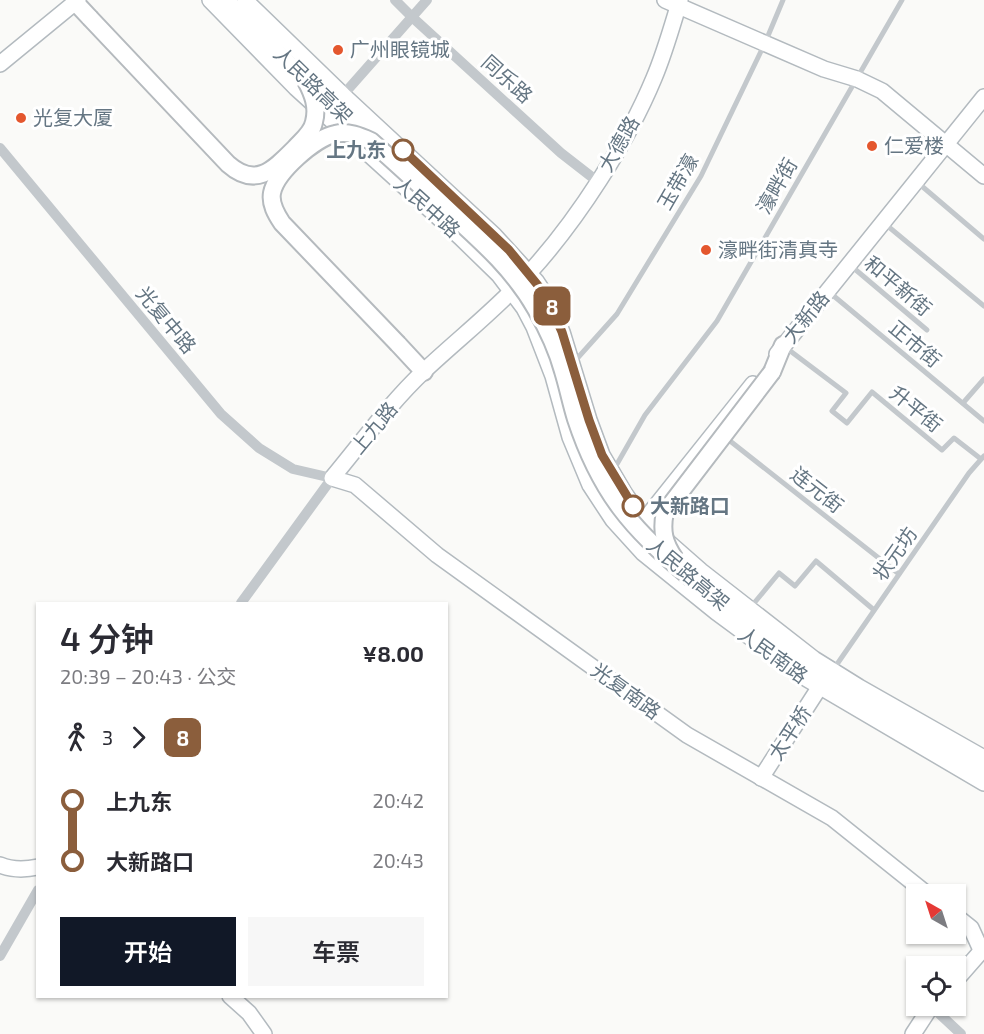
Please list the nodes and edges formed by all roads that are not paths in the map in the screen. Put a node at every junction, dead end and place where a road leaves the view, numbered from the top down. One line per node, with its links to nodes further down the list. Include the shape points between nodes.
1 (210, 0): 27 (main road, 人民中路, via 296,88 484,259)
2 (226, 0): 14 (main road, 人民路高架)
3 (245, 0): 15 (main road, 人民中路)
4 (395, 0): 10 (street, 同乐路)
5 (427, 0): 10 (street)
6 (783, 0): 11 (lane, 玉带濠)
7 (902, 0): 13 (lane, 濠畔街)
8 (77, 1): 12 (main road); 14 (main road, bridge, via 241,174 270,171 308,134 316,111)
9 (674, 2): 11 (main road); 21 (main road, 大德路, via 654,78)
10 (412, 17): 15 (street); 21 (street, 同乐路)
11 (765, 43): 13 (main road); 32 (lane, 玉带濠, via 701,176 617,314)
12 (0, 64)
13 (857, 79): 18 (main road, via 882,91); 39 (lane, 濠畔街, via 717,321 645,415)
14 (306, 81): 17 (main road, 人民路高架, bridge)
15 (343, 95): 26 (main road, 人民中路)
16 (984, 97): 18 (main road, 大新路)
17 (371, 141): 33 (main road, bridge, via 342,133 319,139 281,176 272,199 282,223); 44 (main road, 人民路高架, bridge, via 516,278 556,349 576,418 603,482 642,535)
18 (945, 144): 20 (main road); 22 (main road, 大新路)
19 (0, 148): 40 (street, 光复中路, via 221,414 259,448 293,469)
20 (984, 176)
21 (597, 181): 26 (main road, 大德路)
22 (915, 181): 23 (main road, 大新路); 24 (lane)
23 (883, 222): 25 (main road, 大新路); 29 (lane)
24 (984, 239)
25 (849, 264): 28 (main road, 大新路); 30 (lane, 和平新街)
26 (530, 273): 27 (main road, 上九路); 32 (main road, 人民南路, via 550,302)
27 (511, 291): 33 (main road, 上九路); 42 (main road, 人民南路, via 543,347 570,437 587,477 603,506)
28 (827, 291): 31 (main road, 大新路); 35 (lane, 正市街)
29 (984, 306)
30 (927, 330)
31 (783, 345): 37 (main road, 大新路); 38 (lane, 升平街, via 846,393 832,411 847,423 872,392 942,450 954,438); 44 (main road, bridge, via 772,372 665,512 665,542)
32 (573, 363): 39 (main road, 人民南路, via 589,420)
33 (423, 372): 40 (main road, 上九路)
34 (984, 379): 35 (lane)
35 (963, 404): 36 (lane, 正市街)
36 (984, 421)
37 (716, 430): 41 (main road, 大新路); 43 (lane, 连元街)
38 (983, 458): 43 (lane, 状元坊)
39 (612, 473): 41 (main road, 人民南路)
40 (332, 478): 45 (street, 上九路); 52 (main road, 光复南路, via 355,485 437,555 687,735)
41 (644, 521): 42 (main road, 大新路); 46 (main road, 人民南路)
42 (629, 539): 49 (main road, 人民南路, via 675,581)
43 (899, 574): 47 (lane, 状元坊)
44 (691, 578): 51 (main road, 人民路高架, via 811,669)
45 (243, 602)
46 (749, 609): 47 (lane, via 778,573 795,586 816,561); 48 (main road, 人民南路)
47 (874, 610): 48 (lane, 状元坊)
48 (832, 671): 50 (main road, 人民南路)
49 (819, 687): 52 (main road, 太平桥); 53 (main road, 人民南路)
50 (984, 758)
51 (984, 770)
52 (761, 778): 56 (main road, 光复南路, via 832,818)
53 (984, 783)
54 (0, 865): 55 (main road)
55 (36, 867)
56 (914, 884)
57 (36, 893): 60 (street)
58 (966, 924): 59 (main road)
59 (982, 949): 61 (main road)
60 (0, 956)
61 (966, 968)
62 (232, 998): 65 (main road)
63 (925, 1016): 66 (main road)
64 (942, 1016): 67 (street)
65 (264, 1034)
66 (913, 1034)
67 (961, 1034)

